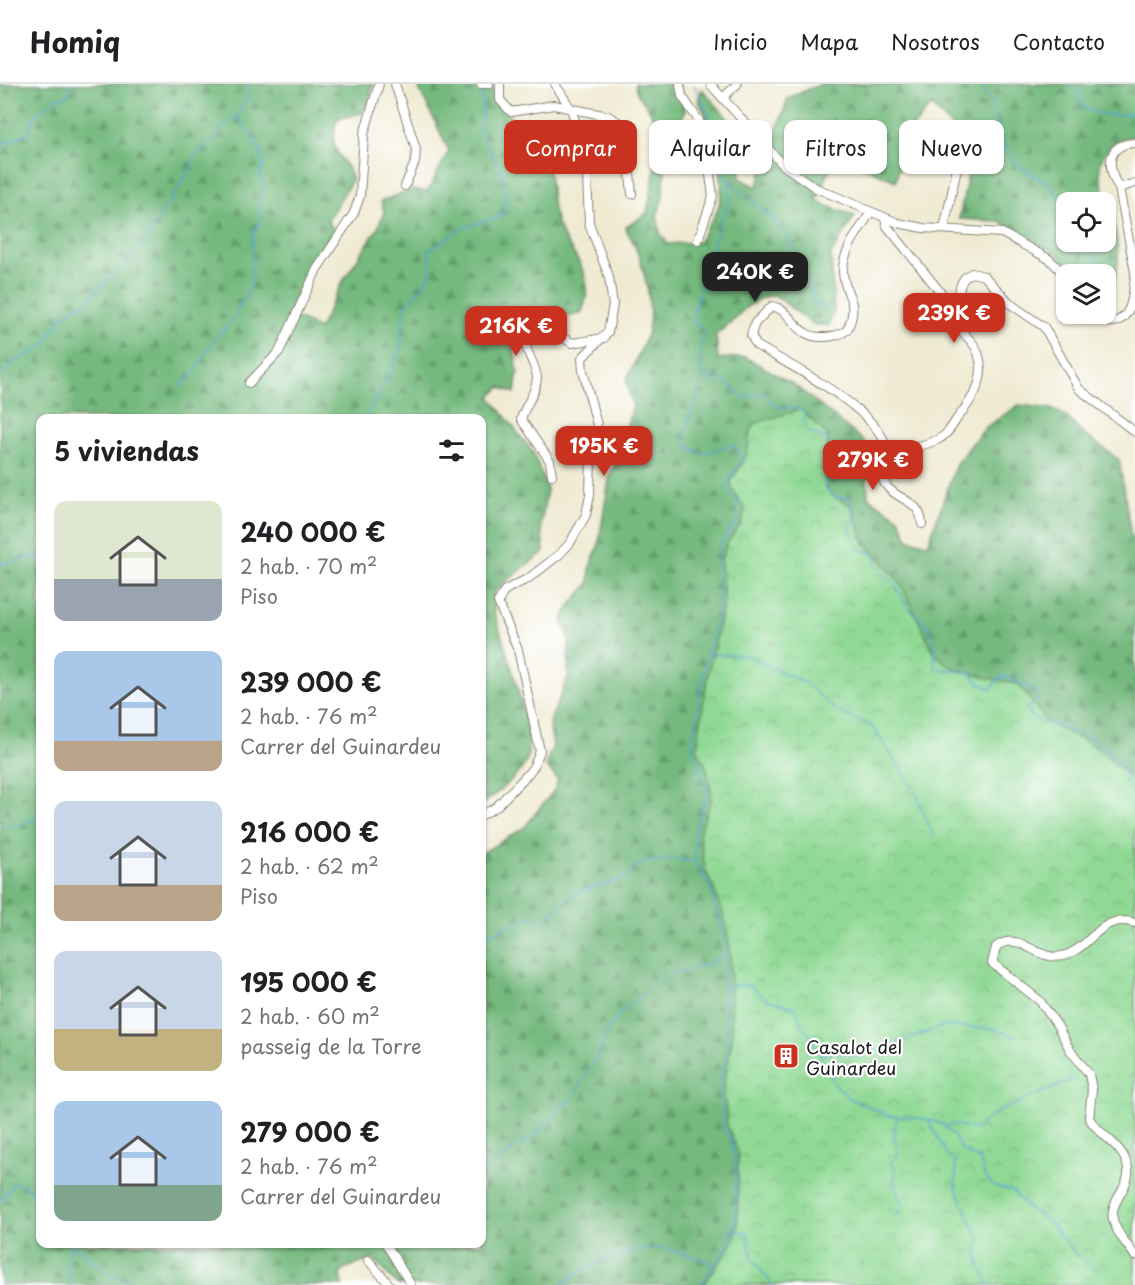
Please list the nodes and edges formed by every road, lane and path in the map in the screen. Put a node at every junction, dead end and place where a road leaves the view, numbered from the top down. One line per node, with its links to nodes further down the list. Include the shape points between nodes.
1 (379, 84): 27 (street, via 364,134 360,196 354,213 316,268 279,352)
2 (395, 84): 15 (street, via 416,149)
3 (481, 84): 4 (street)
4 (489, 84)
5 (500, 84): 11 (street, via 500,100 511,111 548,105)
6 (555, 84): 11 (street)
7 (680, 84): 21 (street, via 682,96 699,122 713,196)
8 (710, 84): 10 (street)
9 (737, 84): 10 (street)
10 (723, 97): 18 (street, via 792,172)
11 (571, 109): 17 (street, via 608,116 620,124 626,135); 26 (street, via 586,153 589,224 611,286 612,319)
12 (1135, 143): 16 (street, via 1117,150 1109,163)
13 (956, 174): 20 (street)
14 (1135, 183): 16 (street)
15 (405, 186)
16 (1119, 188): 23 (street)
17 (632, 194)
18 (870, 213): 19 (street); 29 (street, via 843,263 853,304 847,330 833,336 811,336 772,306 755,323 751,335 756,345 840,396 882,436)
19 (885, 219): 20 (street); 24 (street)
20 (944, 229): 22 (street, via 1002,233)
21 (698, 240)
22 (1056, 266)
23 (1135, 274): 25 (street, via 1131,305)
24 (958, 314): 28 (street, via 963,278 975,273 984,276 1012,305 1048,331 1079,389); 29 (street, via 960,330 979,354 980,378 975,396 938,440)
25 (1116, 322)
26 (604, 338): 30 (street, via 572,342 540,324 528,328 523,335 537,378 521,419 550,461); 32 (street, via 586,352 582,361 597,425 586,514 560,554 529,578 505,590 498,602 515,641 539,740 538,756 527,776)
27 (249, 383)
28 (1135, 432)
29 (887, 448): 31 (street, via 880,458 883,484 892,494 910,502)
30 (552, 475)
31 (922, 524)
32 (486, 813)
33 (1135, 924): 35 (street, via 1105,924 1074,952 1060,957 1045,956 1009,941 996,947 992,963 1040,1001 1089,1074 1089,1118 1127,1162 1128,1180 1114,1206 1113,1218)
34 (388, 1248): 38 (street)
35 (1135, 1256)
36 (368, 1260): 37 (street)
37 (390, 1285)
38 (411, 1285)

